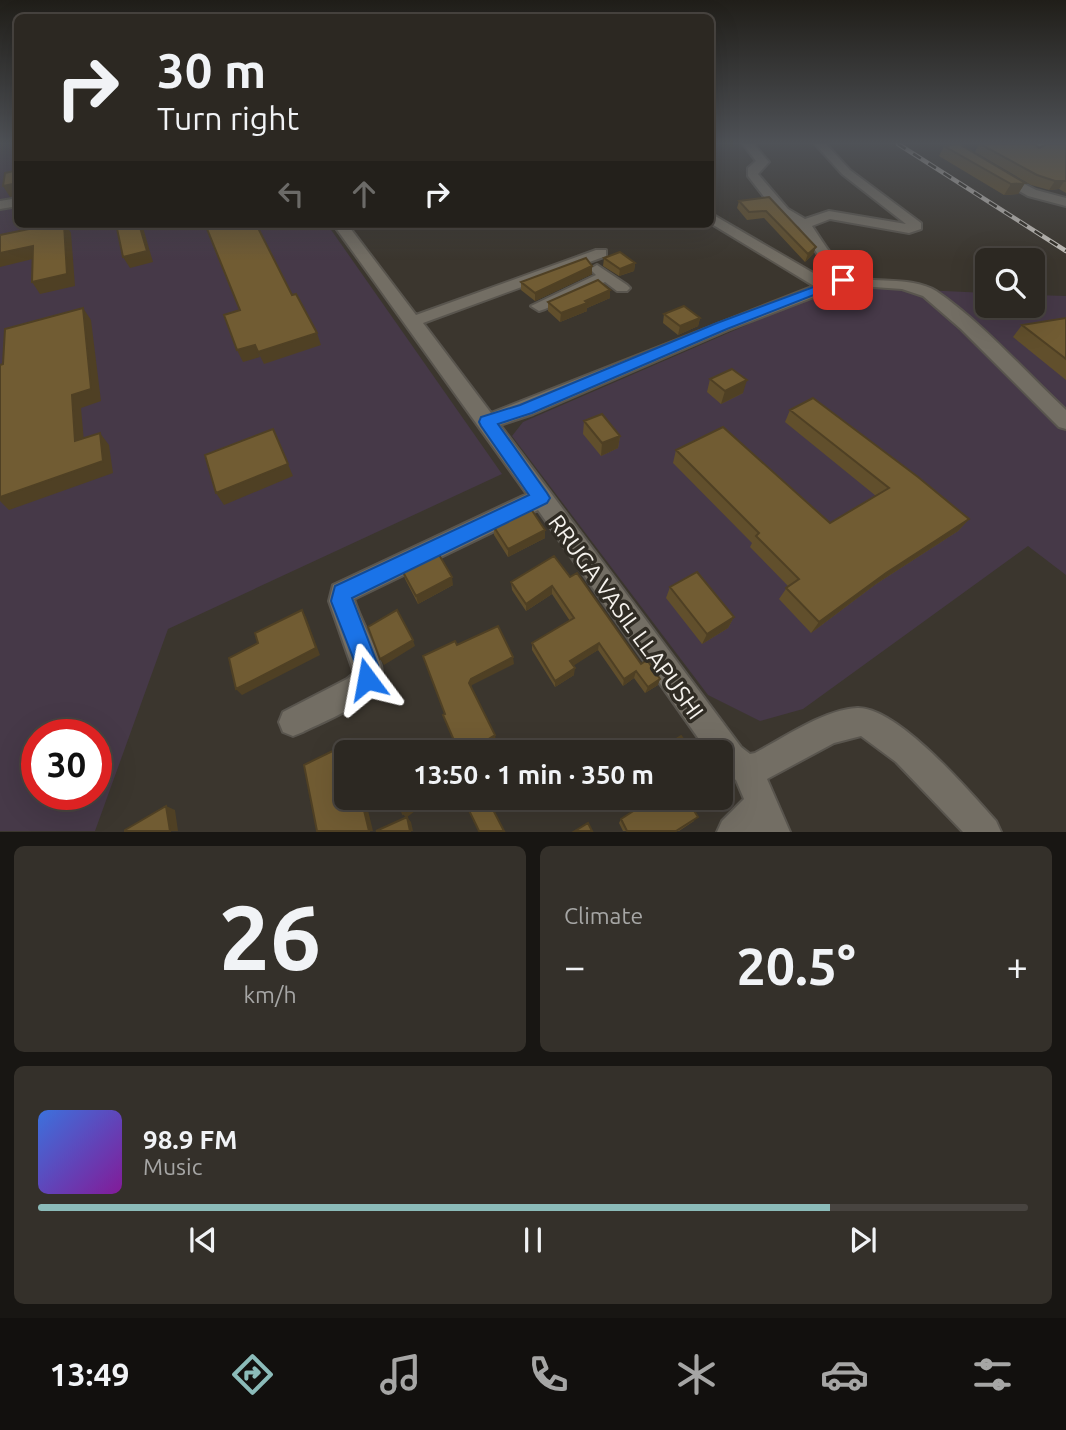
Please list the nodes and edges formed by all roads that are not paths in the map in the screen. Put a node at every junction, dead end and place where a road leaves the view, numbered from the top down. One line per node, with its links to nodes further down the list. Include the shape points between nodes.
1 (759, 183): 6 (street, via 783,212)
2 (860, 183): 6 (street, via 916,226 909,229 829,215)
3 (1014, 183): 4 (street)
4 (1066, 202)
5 (714, 219): 12 (street)
6 (804, 224): 11 (street)
7 (343, 228): 15 (street, RRUGA VASIL LLAPUSHI)
8 (601, 253): 9 (street)
9 (585, 259): 10 (street); 15 (street)
10 (606, 276): 13 (street); 14 (street)
11 (849, 280): 12 (street); 17 (street, via 913,286 928,293)
12 (824, 285): 16 (street)
13 (622, 288)
14 (539, 306)
15 (414, 321): 16 (street, RRUGA VASIL LLAPUSHI)
16 (487, 422): 18 (street, RRUGA VASIL LLAPUSHI)
17 (1066, 422)
18 (541, 498): 19 (street, via 342,593 368,668 367,679 357,689); 20 (street, RRUGA VASIL LLAPUSHI, via 712,736 730,758)
19 (293, 722)
20 (747, 769): 21 (street); 23 (street, via 758,768 840,726 861,722 902,747)
21 (767, 818): 22 (street)
22 (733, 831)
23 (985, 831)

